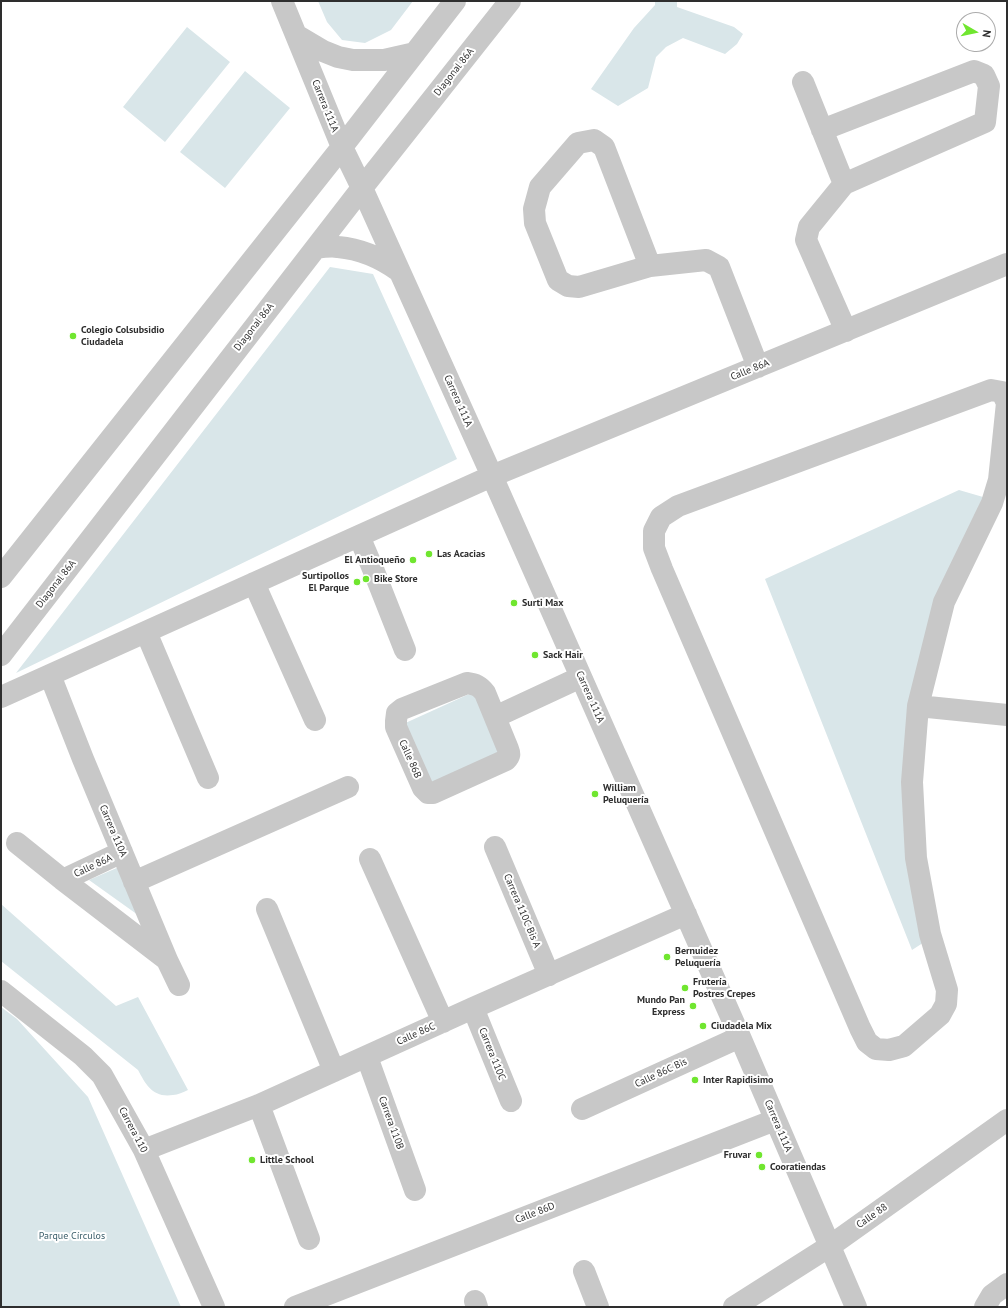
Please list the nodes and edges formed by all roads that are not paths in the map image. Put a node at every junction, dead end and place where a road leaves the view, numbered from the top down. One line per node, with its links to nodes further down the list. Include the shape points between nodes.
1 (282, 1): 4 (street, Carrera 111A)
2 (456, 1): 5 (street)
3 (510, 1): 10 (street, Diagonal 86A)
4 (296, 36): 5 (street, via 323,51 353,60 384,60); 8 (street, Carrera 111A)
5 (415, 53): 8 (street)
6 (804, 82): 7 (street)
7 (822, 130): 9 (street); 9 (street, via 974,71 984,75 989,86 985,122)
8 (342, 147): 10 (street, Carrera 111A); 19 (street)
9 (844, 184): 15 (street, via 808,227 806,240)
10 (362, 188): 11 (street, Diagonal 86A); 14 (street, Carrera 111A)
11 (316, 248): 14 (street, via 338,247 371,254); 23 (street, Diagonal 86A)
12 (1007, 264): 15 (street, Calle 86A)
13 (650, 266): 13 (street, via 604,147 594,140 578,143 540,187 534,209 535,223 558,280 568,286 579,287); 16 (street, via 706,260 719,267)
14 (400, 271): 17 (street, Carrera 111A)
15 (846, 331): 16 (street, Calle 86A)
16 (758, 367): 17 (street, Calle 86A)
17 (492, 476): 18 (street); 25 (street, Carrera 111A)
18 (359, 536): 20 (street); 22 (street)
19 (1, 577)
20 (254, 583): 21 (street); 30 (street)
21 (146, 632): 24 (street); 31 (street)
22 (404, 650)
23 (1, 655)
24 (50, 675): 26 (street); 35 (street, Carrera 110A)
25 (581, 677): 29 (street); 40 (street, Carrera 111A)
26 (1, 697)
27 (918, 706): 27 (street, via 944,602 992,503 999,480 1007,403 1002,392 991,390 678,506 661,517 654,531 654,548 662,569 860,1028 867,1042 876,1049 889,1050 904,1046 940,1015 946,1004 947,990 930,934 916,858 912,782); 28 (street)
28 (1007, 714)
29 (495, 717): 29 (street, Calle 86B, via 510,754 506,760 433,793 426,792 399,734 397,714 402,709 467,683 481,687)
30 (315, 720)
31 (208, 778)
32 (348, 787): 38 (street)
33 (17, 843): 37 (street)
34 (495, 847): 42 (street, Carrera 110C Bis A)
35 (122, 852): 37 (street, Calle 86A); 38 (street, Carrera 110A)
36 (370, 859): 46 (street)
37 (63, 880): 41 (street)
38 (134, 882): 41 (street, Carrera 110A)
39 (267, 909): 49 (street)
40 (686, 914): 42 (street, Calle 86C); 47 (street, Carrera 111A)
41 (167, 960): 43 (street, Carrera 110A)
42 (549, 975): 45 (street, Calle 86C)
43 (179, 985)
44 (1, 991): 55 (street, Carrera 110, via 83,1056 102,1075)
45 (473, 1008): 46 (street, Calle 86C); 50 (street, Carrera 110C)
46 (443, 1022): 48 (street, Calle 86C)
47 (740, 1037): 52 (street, Calle 86C Bis); 53 (street, Carrera 111A)
48 (367, 1057): 49 (street, Calle 86C); 56 (street, Carrera 110B)
49 (334, 1071): 51 (street, Calle 86C)
50 (511, 1101)
51 (259, 1105): 55 (street, Calle 86C); 57 (street)
52 (582, 1109)
53 (775, 1120): 58 (street, Carrera 111A); 62 (street, Calle 86D)
54 (1007, 1120): 58 (street, Calle 88)
55 (144, 1150): 61 (street, Carrera 110)
56 (415, 1190)
57 (309, 1239)
58 (830, 1246): 64 (street, Calle 88); 65 (street, Carrera 111A)
59 (584, 1271): 63 (street)
60 (1007, 1284): 66 (street, via 992,1295)
61 (214, 1307)
62 (295, 1307)
63 (598, 1307)
64 (734, 1307)
65 (856, 1307)
66 (985, 1307)

